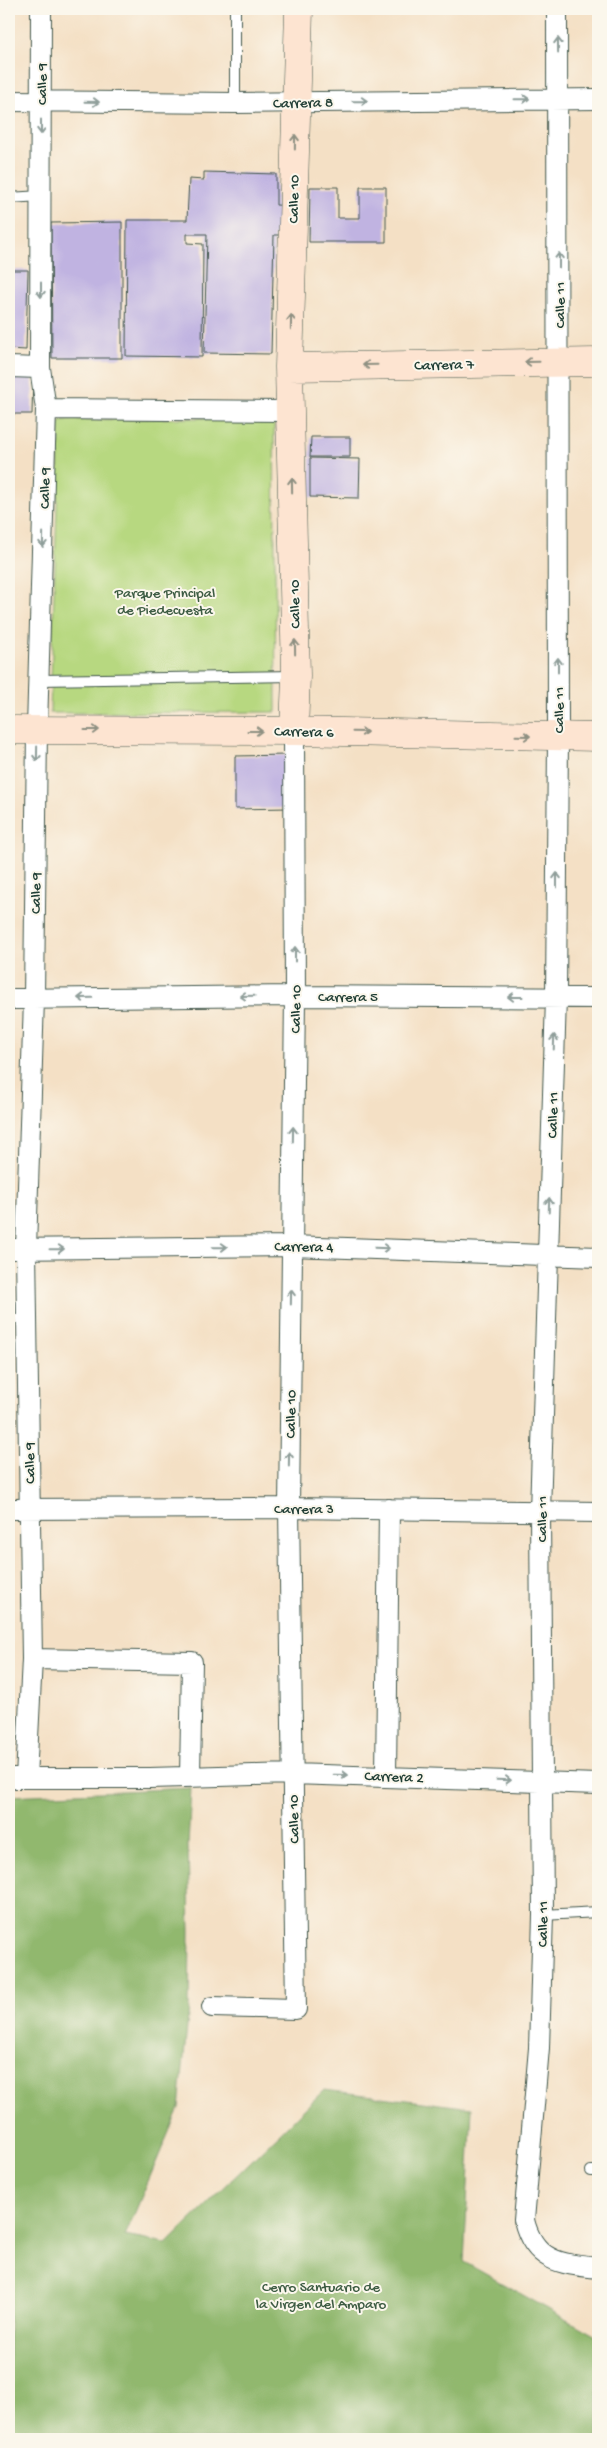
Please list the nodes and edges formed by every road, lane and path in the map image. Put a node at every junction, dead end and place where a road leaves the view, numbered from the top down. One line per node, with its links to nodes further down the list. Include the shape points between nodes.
1 (41, 9): 8 (street, Calle 9)
2 (235, 9): 10 (lane)
3 (299, 9): 9 (street, Calle 10)
4 (557, 9): 5 (street, Calle 11, one-way to 4)
5 (558, 99): 6 (street, Carrera 8); 9 (street, Carrera 8, one-way to 5); 13 (street, Calle 11, one-way to 5)
6 (598, 99)
7 (9, 101): 8 (street, Carrera 8)
8 (41, 101): 10 (street, Carrera 8, one-way to 10); 11 (street, Calle 9, one-way to 11)
9 (296, 102): 10 (street, Carrera 8); 15 (street, Calle 10, one-way to 9)
10 (235, 103)
11 (41, 196): 12 (lane); 17 (street, Calle 9, one-way to 17)
12 (9, 198)
13 (559, 361): 14 (street, Carrera 7); 15 (street, Carrera 7, one-way to 15); 25 (street, Calle 11, one-way to 13)
14 (598, 362)
15 (289, 367): 19 (street, Calle 10)
16 (9, 368): 17 (street)
17 (40, 368): 18 (street, Calle 9)
18 (46, 409): 19 (street); 21 (street, Calle 9, one-way to 21)
19 (290, 411): 20 (street, Calle 10, one-way to 19)
20 (296, 676): 21 (lane); 24 (street, Calle 10)
21 (39, 680): 22 (street, Calle 9)
22 (37, 729): 23 (street, Carrera 6); 24 (street, Carrera 6, one-way to 24); 31 (street, Calle 9, one-way to 31)
23 (9, 730)
24 (294, 731): 25 (street, Carrera 6, one-way to 25); 27 (street, Calle 10, one-way to 24)
25 (558, 737): 26 (street, Carrera 6); 28 (street, Calle 11, one-way to 25)
26 (598, 737)
27 (295, 996): 28 (street, Carrera 5, one-way to 27); 31 (street, Carrera 5, one-way to 31); 32 (street, Calle 10, one-way to 27)
28 (556, 998): 29 (street, Carrera 5); 34 (street, Calle 11, one-way to 28)
29 (598, 998)
30 (9, 999): 31 (street, Carrera 5)
31 (34, 999): 33 (street, Calle 9)
32 (292, 1246): 33 (street, Carrera 4, one-way to 32); 34 (street, Carrera 4, one-way to 34); 36 (street, Calle 10, one-way to 32)
33 (17, 1249): 38 (street, Calle 9)
34 (548, 1253): 35 (street, Carrera 4); 40 (street, Calle 11)
35 (598, 1257)
36 (289, 1508): 38 (street, Carrera 3); 39 (street, Carrera 3); 43 (street, Calle 10)
37 (9, 1509): 38 (street, Carrera 3)
38 (29, 1509): 42 (street, Calle 9)
39 (389, 1509): 40 (street, Carrera 3); 45 (street)
40 (540, 1512): 41 (street, Carrera 3); 47 (street, Calle 11)
41 (598, 1512)
42 (32, 1659): 44 (street, via 192,1662); 46 (street, Calle 9)
43 (292, 1774): 44 (street, Carrera 2); 45 (street, Carrera 2, one-way to 45); 51 (street, Calle 10, via 296,2009)
44 (190, 1776): 46 (street, Carrera 2)
45 (386, 1776): 47 (street, Carrera 2, one-way to 47)
46 (17, 1778)
47 (542, 1781): 48 (street, Carrera 2); 50 (street, Calle 11)
48 (598, 1784)
49 (598, 1912): 50 (lane)
50 (543, 1915): 52 (street, Calle 11, via 538,2048 524,2220 528,2237 554,2262)
51 (212, 2008)
52 (598, 2268)

